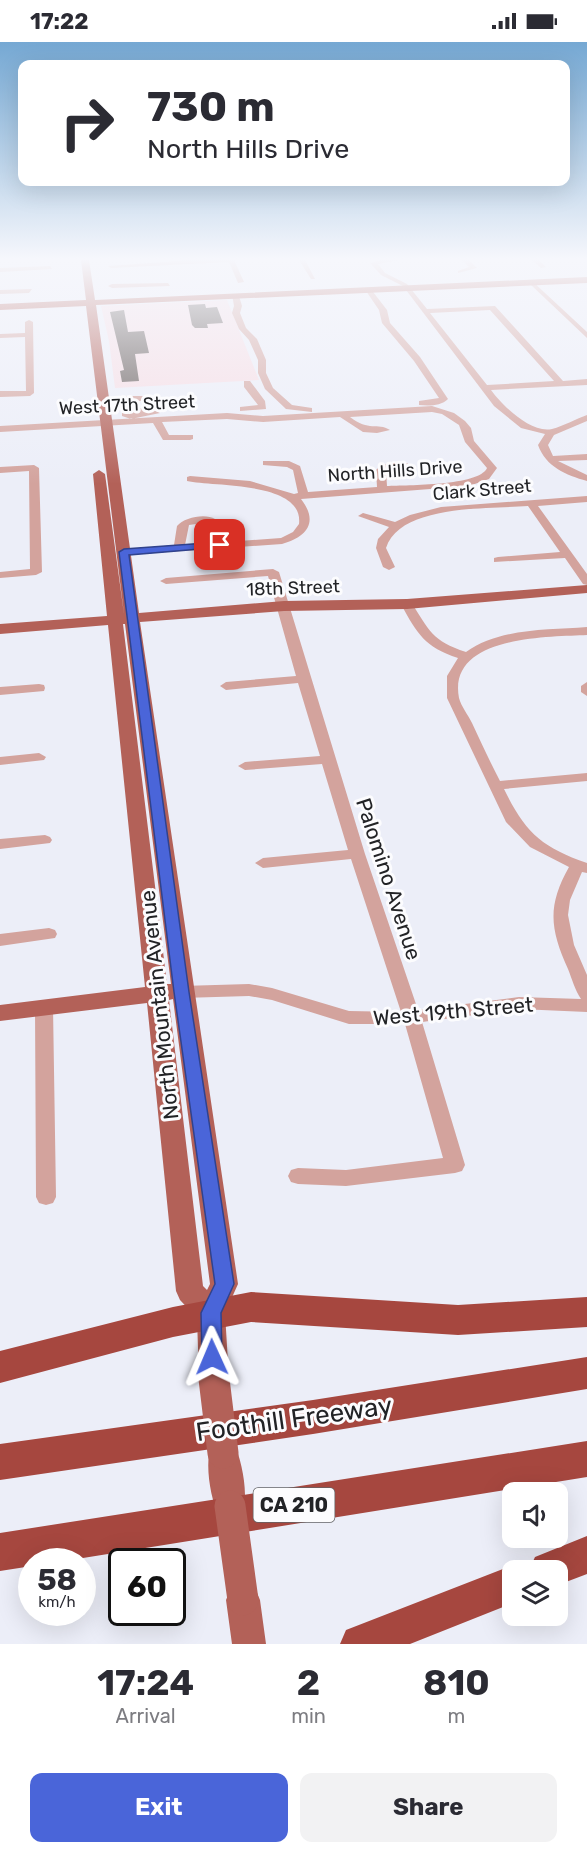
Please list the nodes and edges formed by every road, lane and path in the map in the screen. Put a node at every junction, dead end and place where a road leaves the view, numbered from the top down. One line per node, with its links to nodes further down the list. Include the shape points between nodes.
1 (30, 335): 7 (street); 13 (street, via 30,393)
2 (89, 335): 8 (main road, North Mountain Avenue)
3 (249, 335): 16 (street, via 262,360 266,384)
4 (396, 335): 16 (street, via 444,399 434,403)
5 (443, 335): 12 (street)
6 (516, 335): 11 (street)
7 (0, 336)
8 (93, 360): 15 (main road, North Mountain Avenue); 15 (main road, North Mountain Avenue)
9 (587, 382): 11 (street)
10 (247, 383): 18 (street, via 263,407)
11 (561, 384): 12 (street)
12 (485, 388): 23 (street, via 516,421)
13 (0, 394)
14 (121, 399): 18 (street, via 149,398 151,408)
15 (95, 413): 18 (street, West 17th Street); 21 (street, West 17th Street); 41 (main road, North Mountain Avenue); 51 (main road, North Mountain Avenue)
16 (298, 413): 17 (street, North Hills Drive); 20 (street, West 17th Street, via 276,418 277,422 270,424 256,418 227,416)
17 (342, 414): 22 (street, via 360,429); 32 (street, North Hills Drive, via 418,409 449,413 458,418 470,442 492,468 484,479 469,483)
18 (138, 416): 20 (street, West 17th Street)
19 (587, 417): 23 (street)
20 (156, 420): 24 (street, via 166,438)
21 (0, 429)
22 (385, 430)
23 (550, 433): 26 (street, via 543,445)
24 (190, 437)
25 (587, 457): 26 (street)
26 (550, 459): 30 (street)
27 (266, 463): 33 (street, via 297,468)
28 (405, 465): 32 (street, via 381,470)
29 (0, 470): 45 (street, via 34,468 36,572)
30 (587, 478)
31 (190, 479): 34 (street, via 261,486)
32 (382, 489): 33 (street, North Hills Drive)
33 (304, 495): 34 (street, North Hills Drive)
34 (294, 498): 40 (street, via 306,522 302,532 294,537)
35 (587, 499): 36 (street, Clark Street)
36 (531, 503): 39 (street, Clark Street, via 422,513); 42 (street)
37 (363, 516): 39 (street)
38 (210, 519): 40 (street, via 186,522)
39 (398, 526): 44 (street, Clark Street, via 382,541 382,556)
40 (179, 548): 41 (street)
41 (124, 552): 51 (main road, North Mountain Avenue)
42 (567, 555): 43 (street); 47 (street)
43 (498, 560)
44 (389, 567)
45 (0, 574)
46 (166, 580): 50 (street, Palomino Avenue, via 273,572)
47 (587, 582)
48 (587, 589): 49 (main road, 18th Street)
49 (407, 604): 50 (main road, 18th Street); 54 (street, via 423,636)
50 (284, 606): 51 (main road, 18th Street); 55 (street, Palomino Avenue)
51 (124, 619): 52 (main road, 18th Street); 74 (main road, North Mountain Avenue)
52 (0, 629)
53 (587, 631): 54 (street, via 504,639)
54 (465, 656): 66 (street, via 450,686)
55 (303, 679): 56 (street); 62 (street, Palomino Avenue)
56 (226, 686)
57 (587, 686): 60 (street)
58 (39, 688): 59 (street)
59 (0, 691)
60 (587, 692)
61 (39, 757): 63 (street)
62 (328, 759): 64 (street); 69 (street, Palomino Avenue)
63 (0, 761)
64 (245, 766)
65 (587, 777): 66 (street)
66 (494, 786): 71 (street, via 511,819 526,837 545,851)
67 (45, 840): 68 (street)
68 (0, 844)
69 (357, 854): 70 (street); 79 (street, Palomino Avenue)
70 (263, 863)
71 (583, 866): 75 (street, via 565,885 559,907 568,951)
72 (49, 934): 73 (street)
73 (0, 940)
74 (170, 992): 77 (main road, West 19th Street); 79 (street, West 19th Street, via 233,988 290,999 330,1015 360,1019); 83 (main road, North Mountain Avenue, via 224,1284)
75 (587, 994)
76 (587, 1006): 79 (street, West 19th Street, via 520,1003)
77 (44, 1007): 78 (main road, West 19th Street); 81 (street)
78 (0, 1013)
79 (411, 1015): 80 (street, Palomino Avenue, via 455,1165 346,1178)
80 (298, 1176)
81 (46, 1197)
82 (587, 1312): 83 (highway, via 458,1320 251,1307)
83 (211, 1313): 84 (highway); 92 (main road, North Mountain Avenue, bridge, via 214,1379)
84 (0, 1367)
85 (587, 1373): 87 (highway, Foothill Freeway)
86 (587, 1459): 88 (highway, CA 210)
87 (0, 1462)
88 (0, 1552)
89 (587, 1555): 90 (highway)
90 (568, 1562)
91 (502, 1588): 93 (highway)
92 (249, 1644)
93 (360, 1644)

